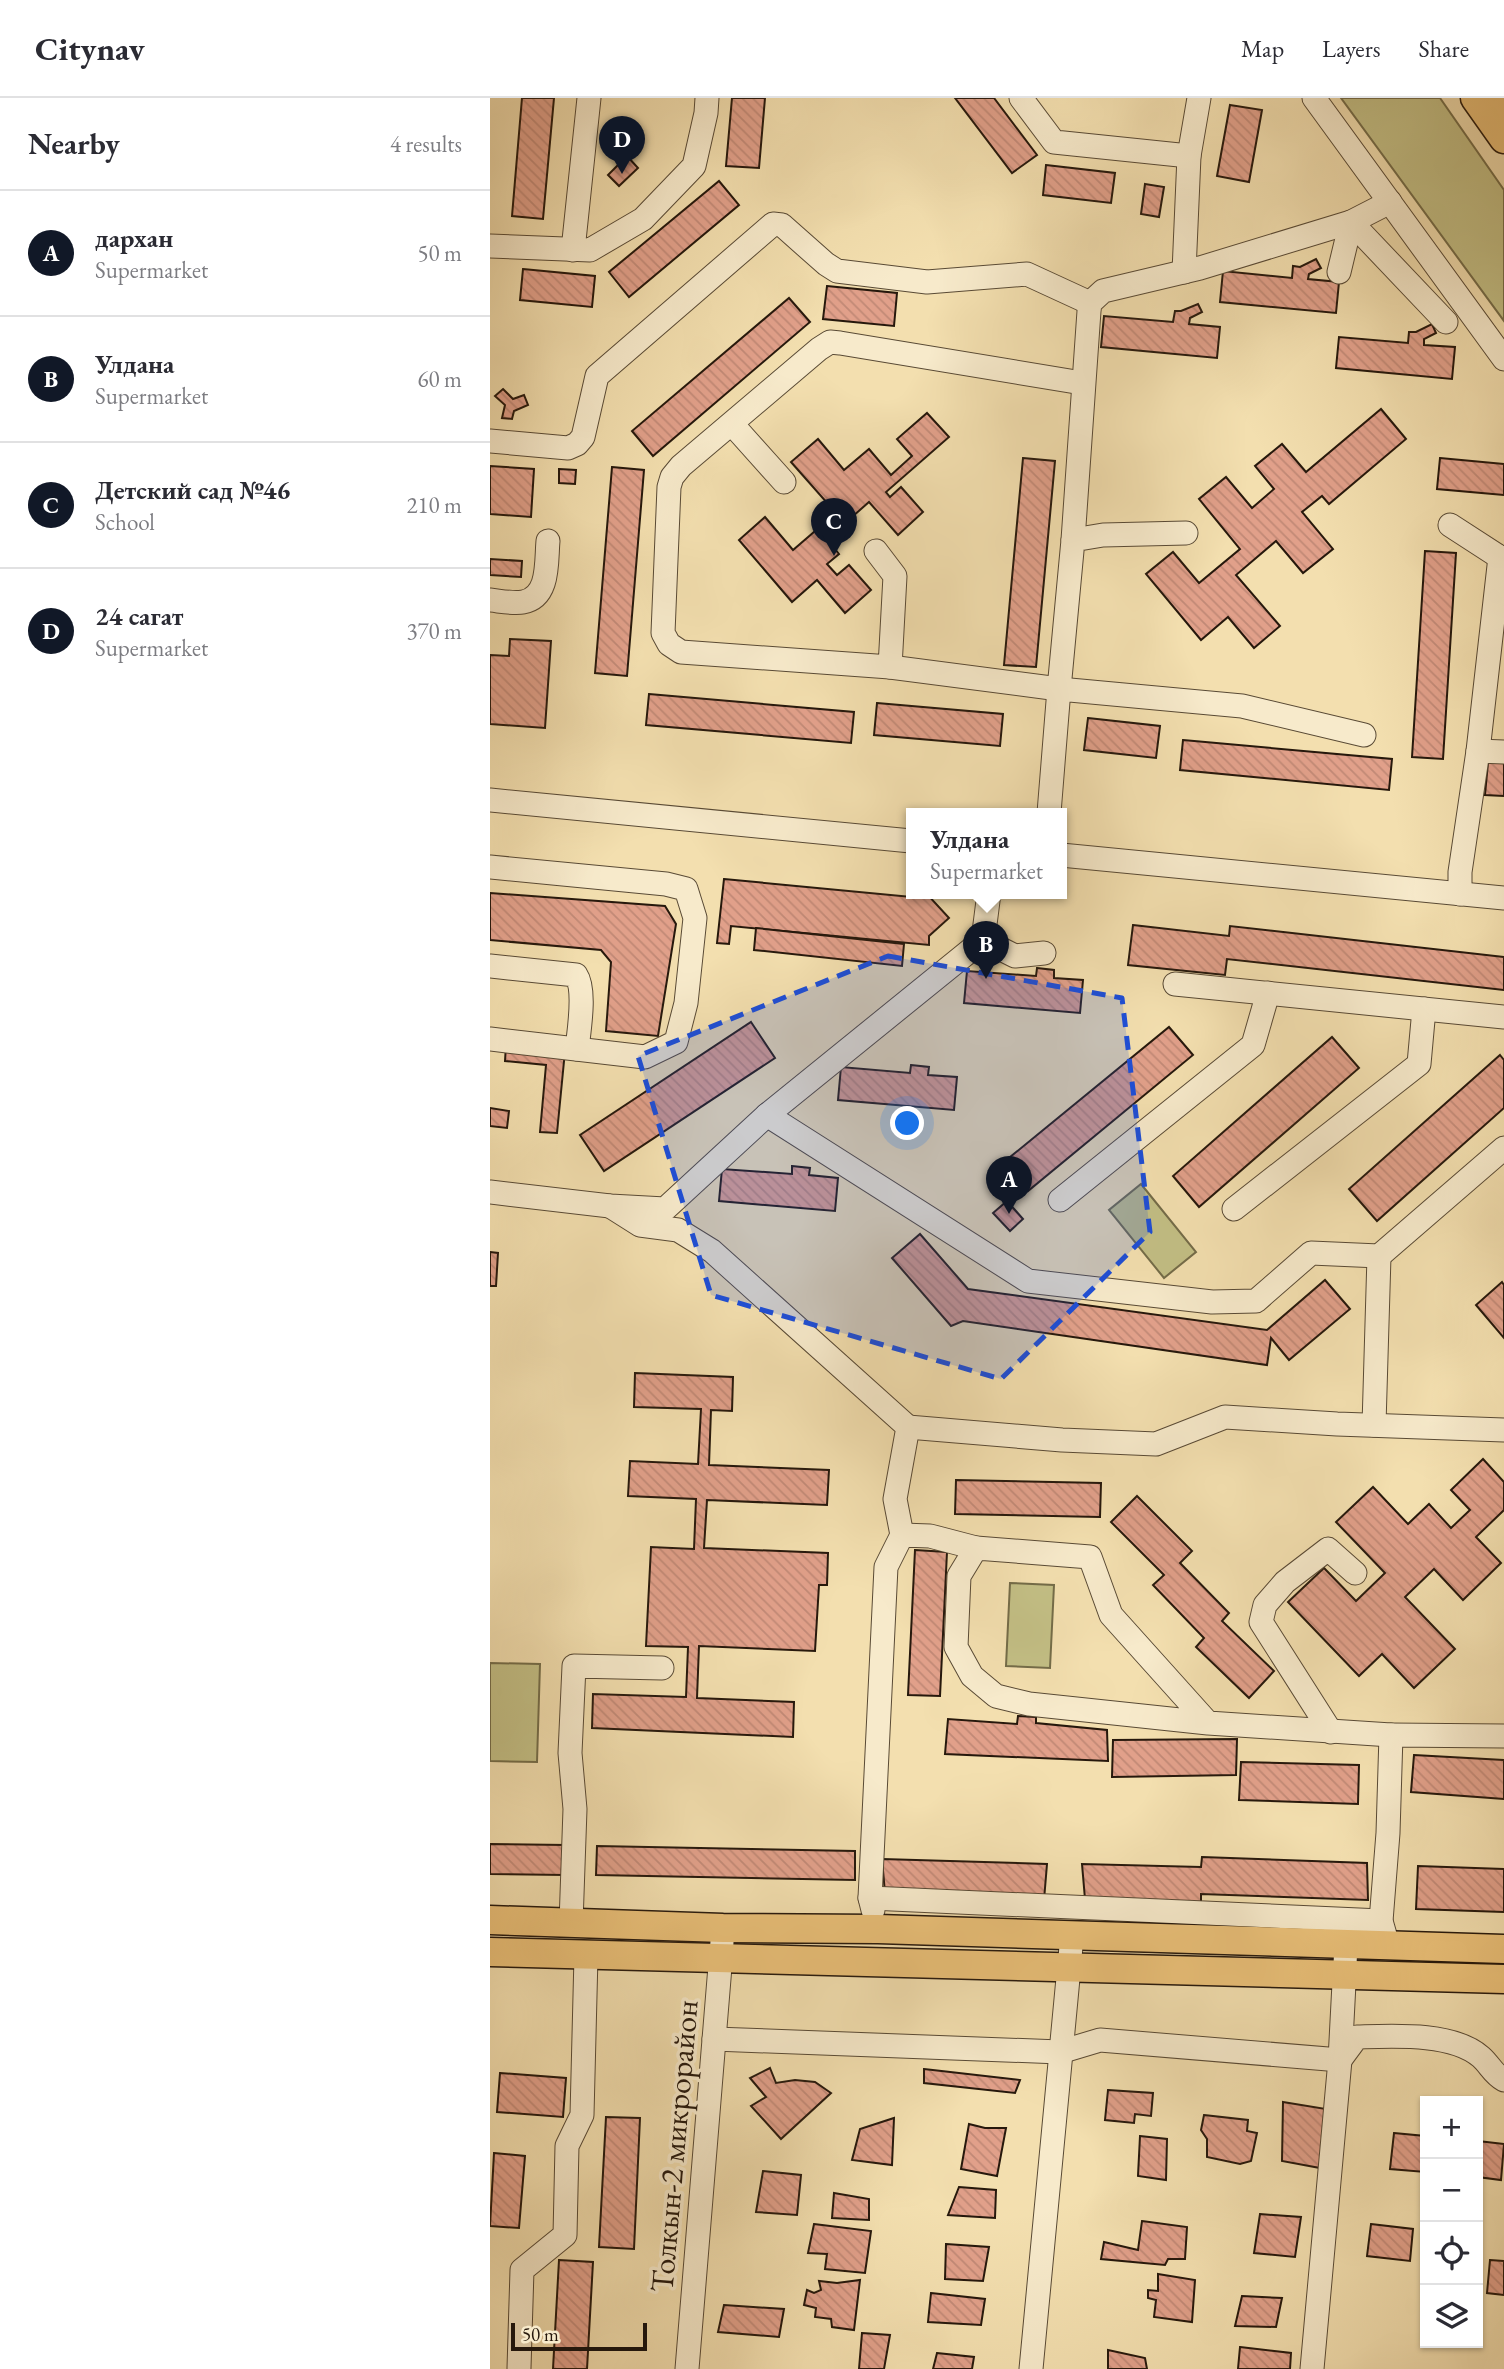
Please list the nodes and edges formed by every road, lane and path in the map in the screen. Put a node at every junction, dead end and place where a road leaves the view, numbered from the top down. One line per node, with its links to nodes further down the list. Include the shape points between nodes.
1 (589, 98): 12 (street)
2 (707, 98): 12 (street, via 694,166 643,219 590,250)
3 (1021, 98): 8 (street, via 1054,142)
4 (1199, 98): 8 (street)
5 (1314, 98): 9 (street)
6 (1475, 98): 7 (main road)
7 (1502, 116)
8 (1189, 156): 13 (street)
9 (1390, 202): 10 (street); 17 (street)
10 (1351, 222): 13 (street); 14 (street); 16 (street)
11 (490, 246): 12 (street)
12 (573, 250)
13 (1184, 272): 15 (street, via 1103,291)
14 (1339, 272)
15 (1090, 303): 18 (street); 20 (street, via 1027,274 927,282 837,271 782,225 773,224 597,376 578,444)
16 (1446, 323)
17 (1504, 359)
18 (1082, 383): 19 (street, via 830,342); 24 (street)
19 (732, 424): 21 (street); 29 (street, via 681,466 669,487 663,633 669,644 681,652)
20 (490, 441)
21 (784, 482)
22 (1450, 525): 27 (street)
23 (1186, 533): 24 (street)
24 (1073, 540): 30 (street)
25 (548, 541): 28 (street, via 544,584 535,597 523,603)
26 (876, 551): 29 (street, via 895,576)
27 (1502, 558): 32 (street)
28 (490, 600)
29 (890, 667): 30 (street)
30 (1059, 688): 31 (street, via 1242,705); 35 (street)
31 (1364, 735)
32 (1478, 751): 33 (street); 39 (street)
33 (1504, 752)
34 (490, 800): 36 (street)
35 (1049, 808)
36 (906, 841)
37 (1067, 856): 39 (street)
38 (490, 867): 50 (street, via 686,889 695,918 686,1003 676,1042 645,1057)
39 (1460, 894): 40 (street)
40 (1504, 898)
41 (988, 899): 42 (street)
42 (983, 940): 43 (street, via 1014,956); 51 (street)
43 (1044, 953)
44 (490, 966): 50 (street, via 576,975 581,1009)
45 (1175, 984): 46 (street)
46 (1268, 993): 47 (street); 54 (street, via 1253,1045)
47 (1424, 1009): 48 (street); 56 (street, via 1419,1064)
48 (1504, 1017)
49 (490, 1039): 50 (street)
50 (577, 1049)
51 (767, 1115): 55 (street, via 665,1209); 57 (street, via 795,1142 1028,1281 1212,1302 1256,1301 1311,1253)
52 (1504, 1148): 57 (street)
53 (490, 1192): 55 (street)
54 (1060, 1200)
55 (610, 1206): 59 (street, via 640,1225 678,1230 712,1251)
56 (1234, 1209)
57 (1379, 1256): 58 (street)
58 (1374, 1425): 59 (street, via 1225,1417 1156,1444); 60 (street)
59 (908, 1427): 61 (street, via 895,1499)
60 (1504, 1430)
61 (902, 1535): 62 (street, via 930,1536); 69 (street, via 886,1567)
62 (976, 1548): 65 (street, via 1090,1557 1111,1615); 65 (street, via 959,1576 956,1647 972,1676 996,1696 1029,1704)
63 (1355, 1573): 66 (street, via 1328,1549 1285,1582 1265,1605 1261,1622)
64 (662, 1668): 71 (street, via 574,1666)
65 (1208, 1723): 66 (street)
66 (1331, 1732): 67 (street)
67 (1391, 1735): 68 (street); 74 (street)
68 (1504, 1736)
69 (870, 1898): 73 (street); 74 (street)
70 (490, 1920): 71 (main road)
71 (571, 1923): 72 (main road)
72 (723, 1928): 73 (main road); 80 (street, Толкын-2 микрорайон)
73 (878, 1929): 75 (main road)
74 (1384, 1933): 76 (main road); 77 (main road); 83 (street)
75 (1072, 1936): 76 (main road); 81 (street)
76 (1346, 1945): 82 (street)
77 (1504, 1949)
78 (490, 1952): 79 (main road)
79 (586, 1956): 80 (main road); 89 (street, via 582,2115 568,2146 565,2235 522,2270)
80 (721, 1959): 81 (main road); 85 (street, Толкын-2 микрорайон)
81 (1071, 1968): 82 (main road); 86 (street)
82 (1345, 1975): 83 (main road); 87 (street)
83 (1387, 1977): 84 (main road)
84 (1504, 1979)
85 (715, 2039): 86 (street); 90 (street, Толкын-2 микрорайон)
86 (1060, 2052): 87 (street, via 1100,2040); 91 (street)
87 (1340, 2060): 88 (street, via 1357,2037 1450,2041 1480,2056); 92 (street)
88 (1504, 2080)
89 (519, 2368)
90 (687, 2369)
91 (1031, 2369)
92 (1312, 2369)

